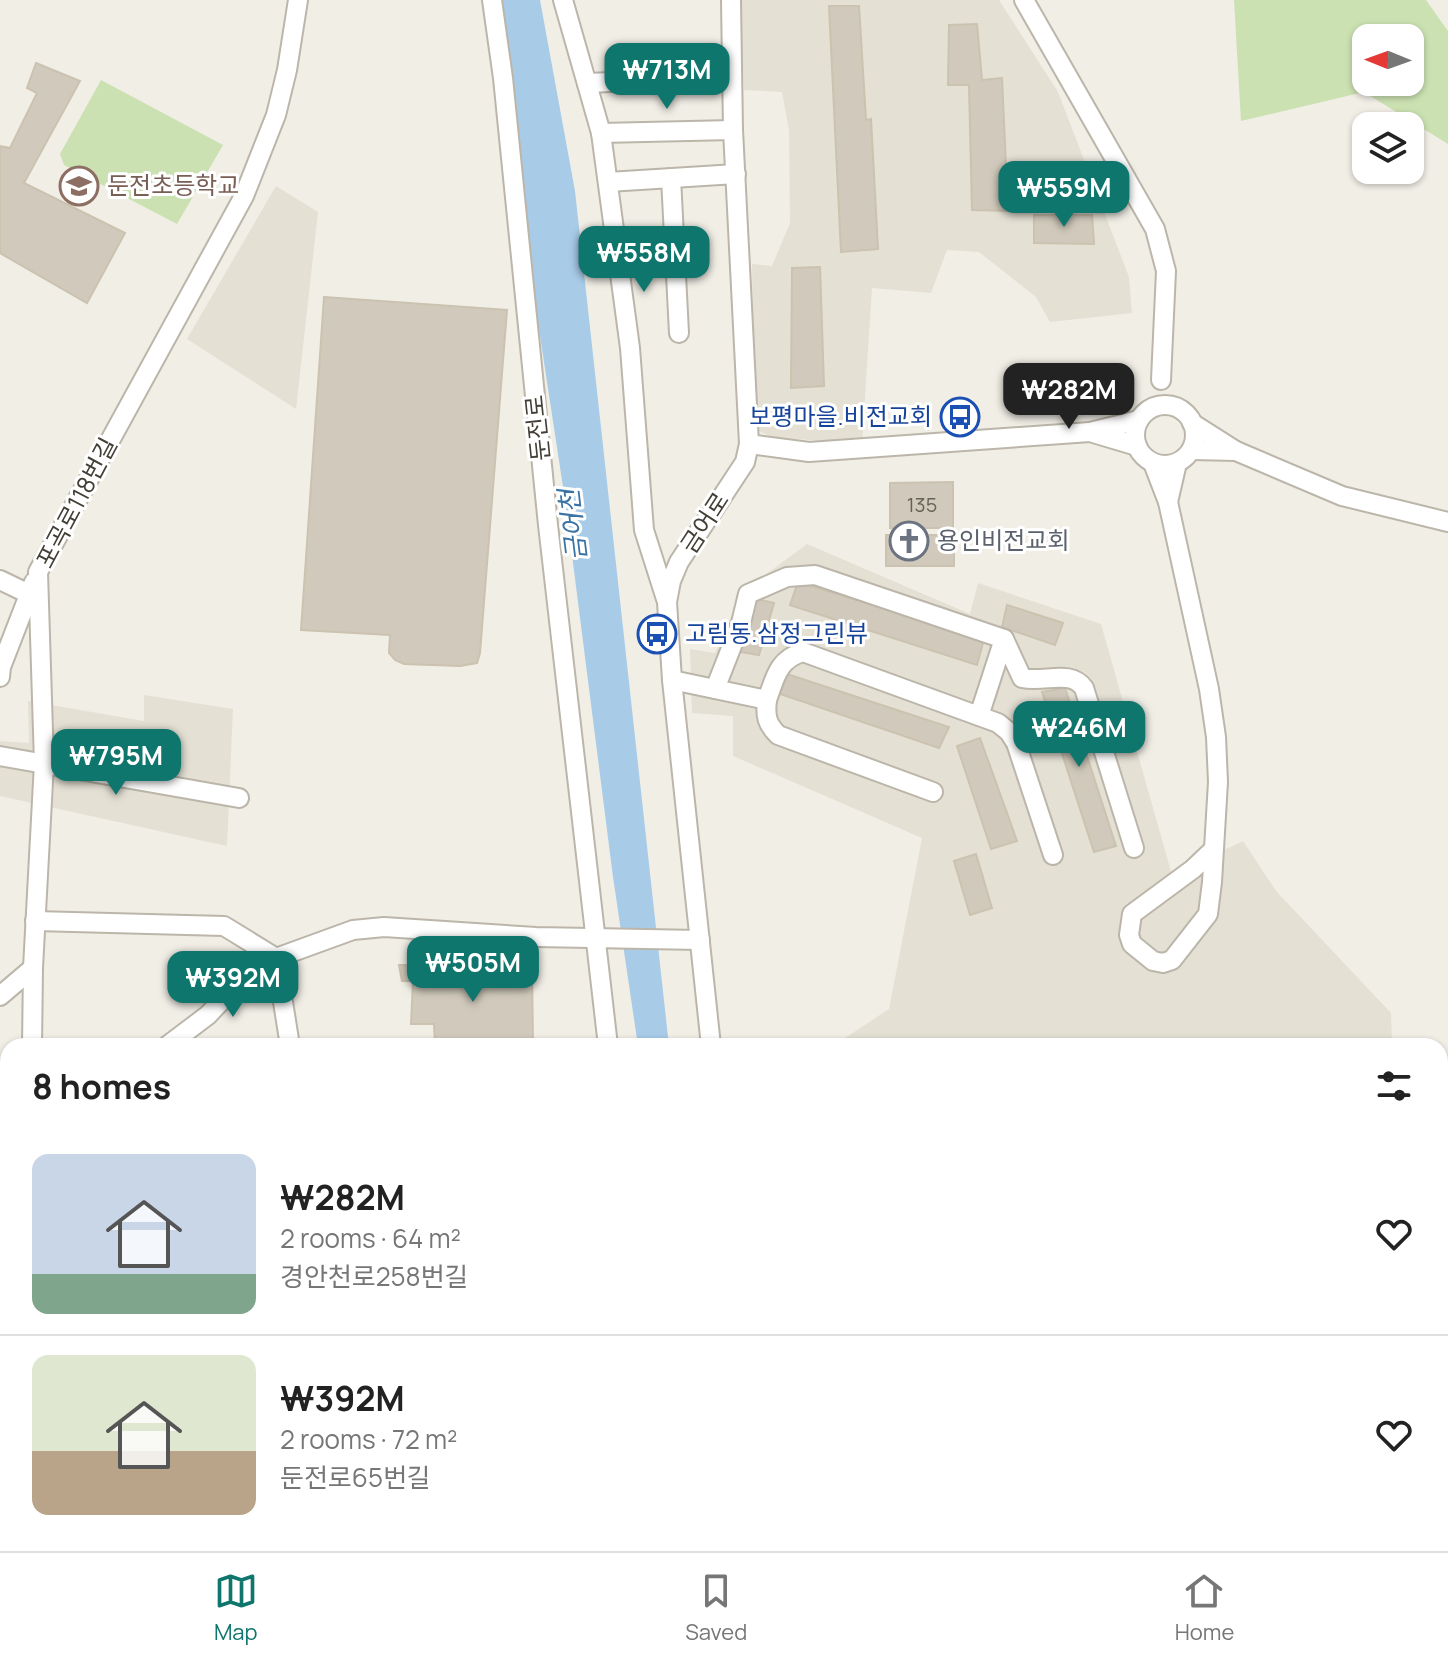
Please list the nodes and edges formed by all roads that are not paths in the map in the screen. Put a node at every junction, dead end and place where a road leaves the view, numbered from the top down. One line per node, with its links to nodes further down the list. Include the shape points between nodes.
1 (298, 0): 27 (street, 포곡로118번길, via 276,115 244,196)
2 (492, 0): 45 (street, 둔전로, via 548,525)
3 (563, 0): 7 (street)
4 (731, 0): 6 (street, 금어로)
5 (1024, 0): 14 (street, via 1155,229 1166,271)
6 (732, 77): 7 (street); 8 (street, 금어로)
7 (587, 83): 9 (street)
8 (733, 130): 9 (street); 10 (street, 금어로)
9 (601, 133): 12 (street)
10 (736, 174): 11 (street); 19 (street, 금어로)
11 (671, 178): 12 (street); 13 (street)
12 (608, 182): 30 (street, via 630,348 644,530)
13 (679, 333)
14 (1161, 380): 15 (street); 16 (street)
15 (1173, 406): 16 (street, via 1157,406); 17 (street)
16 (1144, 415): 18 (street); 20 (street, via 1135,436)
17 (1192, 423): 21 (street); 22 (street)
18 (1090, 432): 19 (street, via 809,452); 20 (street)
19 (749, 444): 30 (street, 금어로, via 745,462 679,562)
20 (1137, 446): 23 (street)
21 (1192, 450): 22 (street); 24 (street)
22 (1236, 451): 26 (street, via 1342,496)
23 (1153, 463): 24 (street); 25 (street)
24 (1177, 463): 25 (street)
25 (1168, 502): 42 (street, via 1216,737)
26 (1448, 522)
27 (38, 572): 29 (street); 38 (street, 포곡로118번길)
28 (0, 580): 29 (street)
29 (29, 594): 32 (street)
30 (667, 602): 33 (street, 금어로)
31 (1004, 639): 34 (street, via 815,575 787,577 748,594); 36 (street); 41 (street, via 1022,678 1038,682 1068,677 1078,679 1084,688)
32 (0, 677)
33 (672, 680): 34 (street); 46 (street, 금어로)
34 (715, 689): 35 (street)
35 (767, 700): 36 (street, via 783,663 803,652); 39 (street, via 768,725 778,735)
36 (979, 716): 43 (street, via 998,723 1016,743)
37 (0, 756): 38 (street)
38 (44, 763): 40 (street); 44 (street, 포곡로118번길)
39 (933, 792)
40 (239, 798)
41 (1134, 848)
42 (1214, 849): 42 (street, via 1132,914 1132,944 1153,961 1172,960 1208,914)
43 (1053, 855)
44 (35, 921): 47 (street, via 224,926); 48 (street, 포곡로118번길)
45 (602, 938): 46 (street); 47 (street, via 384,927 353,930); 53 (street, 둔전로)
46 (693, 940): 54 (street, 금어로)
47 (276, 958): 51 (street, via 242,979); 52 (street)
48 (33, 968): 49 (street); 50 (street, 포곡로118번길)
49 (0, 996)
50 (32, 1038)
51 (178, 1038)
52 (289, 1038)
53 (608, 1038)
54 (710, 1038)

